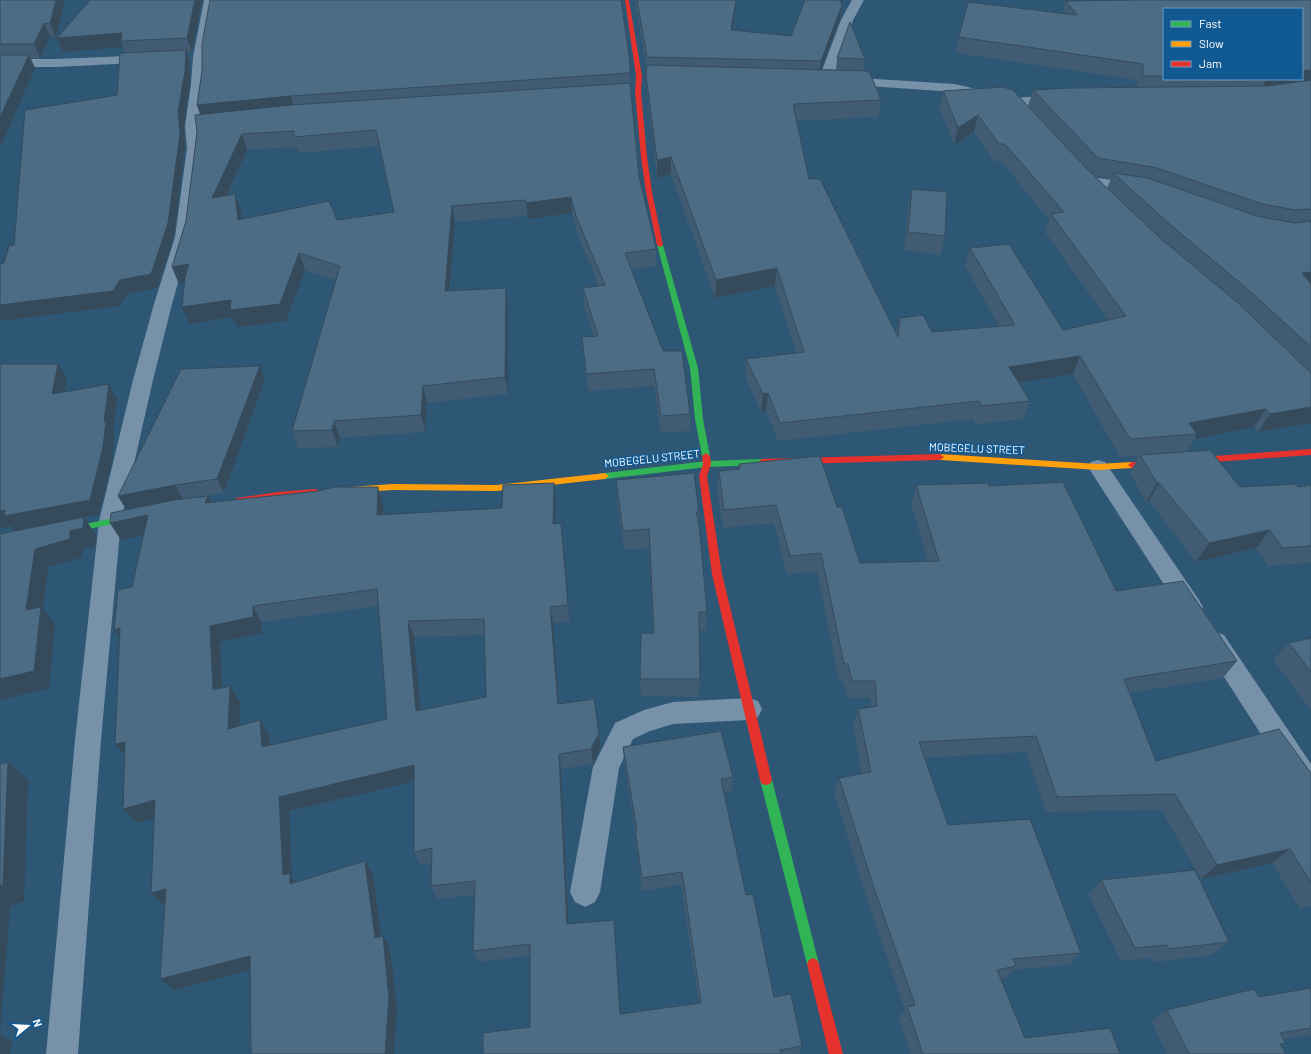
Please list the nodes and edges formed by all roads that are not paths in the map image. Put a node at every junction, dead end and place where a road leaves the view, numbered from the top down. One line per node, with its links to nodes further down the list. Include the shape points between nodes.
1 (210, 0): 24 (street, via 191,57 198,84 200,125 194,148 183,237 143,380)
2 (627, 0): 6 (street)
3 (858, 0): 9 (street, via 847,20)
4 (159, 58): 5 (street)
5 (0, 63)
6 (639, 76): 7 (street); 10 (street)
7 (654, 76)
8 (810, 81): 9 (street)
9 (825, 81): 13 (street, via 955,88)
10 (638, 92): 11 (street); 18 (street, via 649,192 661,248 694,368)
11 (622, 93)
12 (1072, 99): 13 (street)
13 (1014, 102): 14 (street)
14 (1029, 118)
15 (1151, 193): 16 (street, via 1081,175)
16 (1108, 202)
17 (1311, 452): 19 (street, MOBEGELU STREET)
18 (707, 464): 19 (street, MOBEGELU STREET, via 950,457); 20 (street, MOBEGELU STREET, via 497,488 393,487); 26 (street, via 703,476 717,574)
19 (1098, 467): 27 (street)
20 (340, 491)
21 (324, 492): 22 (street)
22 (227, 502)
23 (146, 515): 24 (street)
24 (110, 521): 25 (street); 29 (street, via 88,740)
25 (0, 544)
26 (749, 709): 28 (street, via 673,713 644,721 624,731 606,767); 30 (street)
27 (1311, 787)
28 (585, 892)
29 (62, 1054)
30 (836, 1054)

